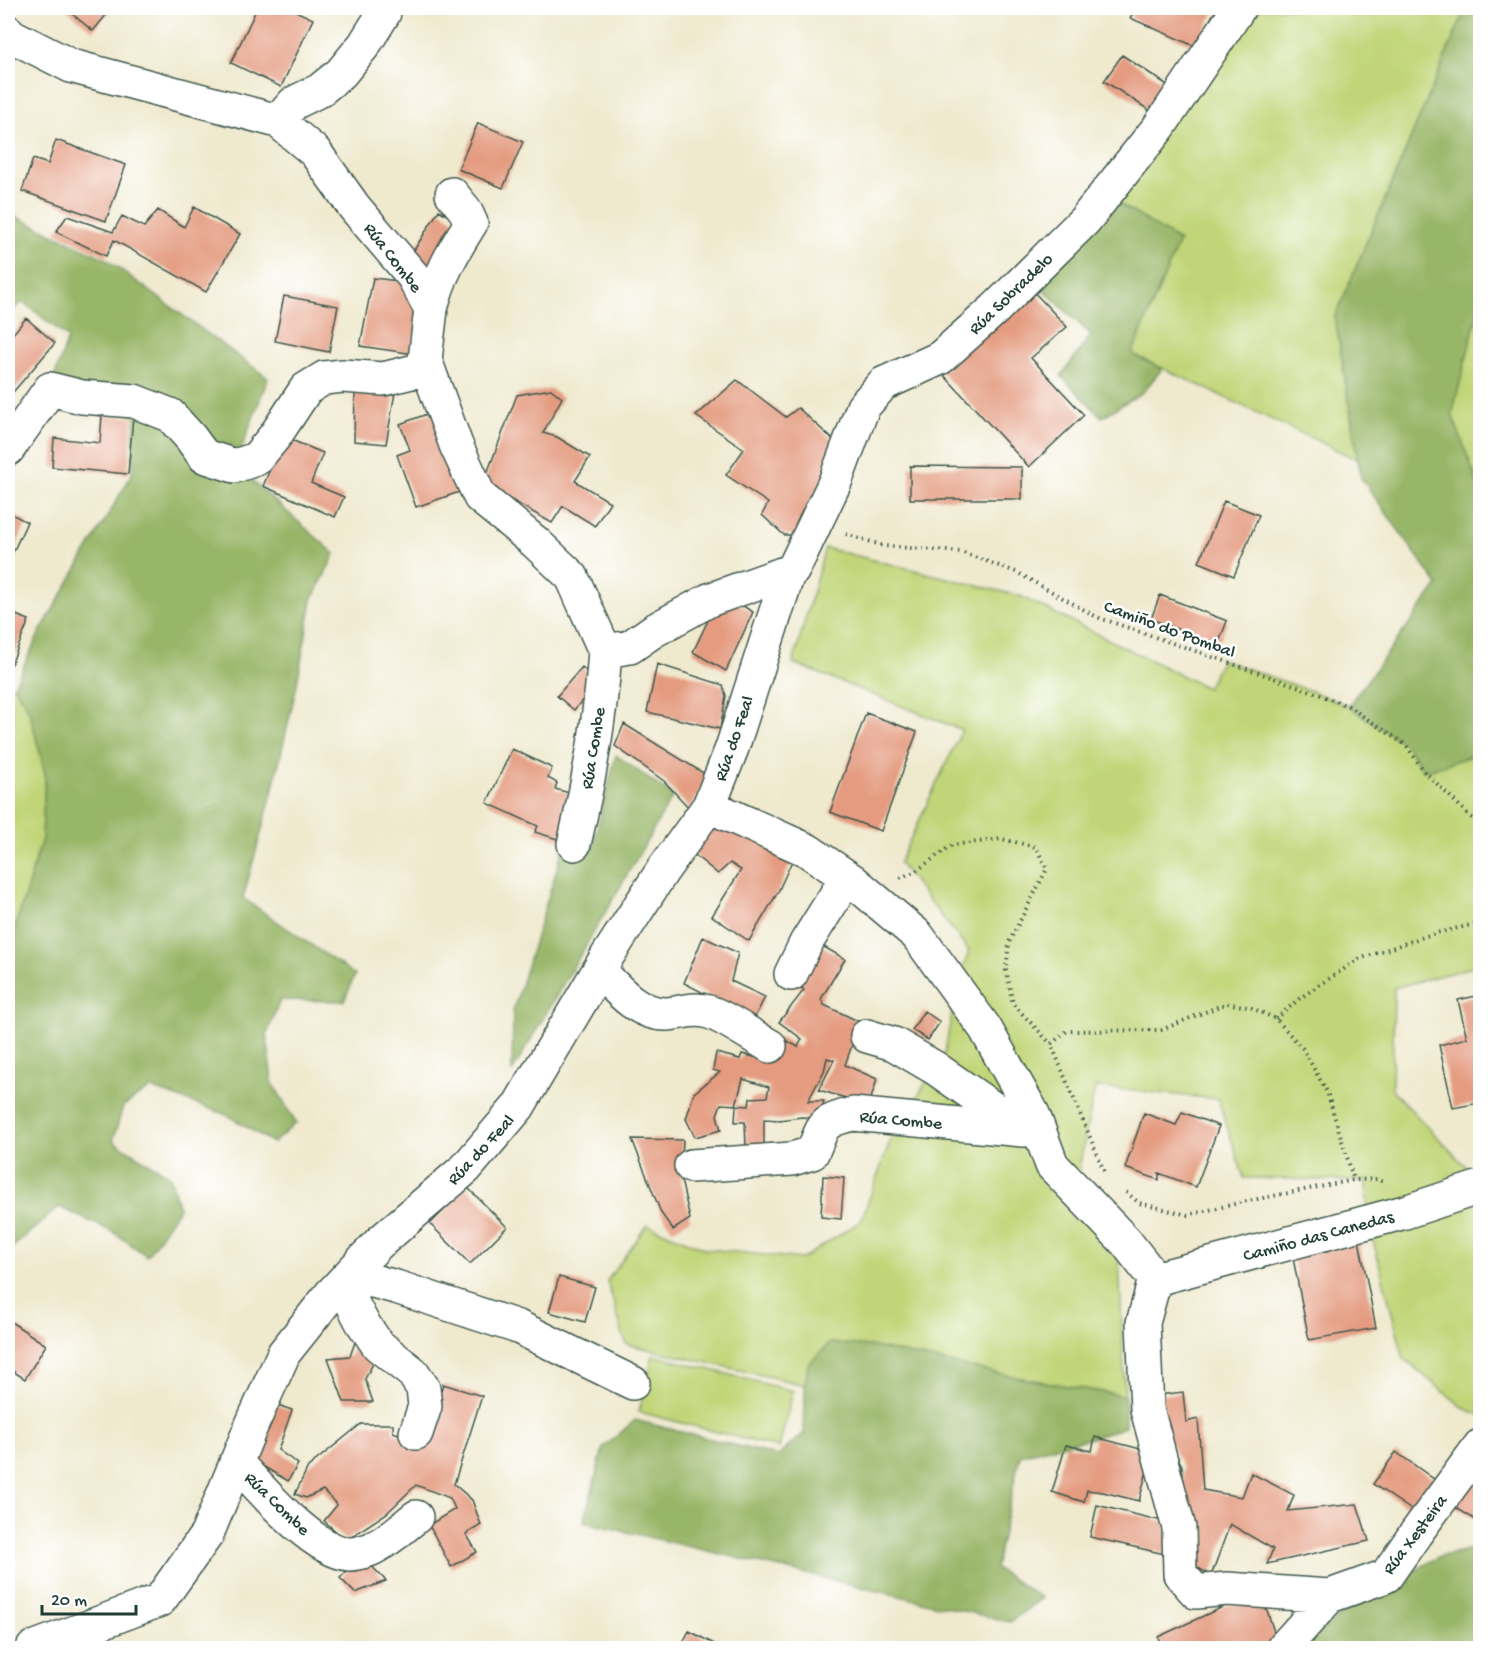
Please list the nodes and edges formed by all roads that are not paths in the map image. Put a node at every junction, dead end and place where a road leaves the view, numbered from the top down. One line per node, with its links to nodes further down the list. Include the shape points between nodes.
1 (384, 8): 4 (street, via 364,45 341,73 320,90 294,103)
2 (1239, 8): 9 (street, Rúa Sobradelo, via 1159,127 1085,220 940,358 883,384 863,407 835,482)
3 (8, 32): 4 (street, Rúa Combe, via 70,66)
4 (278, 121): 6 (street, Rúa Combe, via 315,152 355,208 413,276)
5 (452, 194): 6 (street, via 471,223 444,270)
6 (431, 309): 7 (street, Rúa Combe, via 425,360)
7 (428, 368): 8 (street, via 383,379 324,378 306,389 256,459 235,466 204,456 170,415 134,401 82,397 50,389); 10 (street, Rúa Combe, via 480,498 536,542 572,577)
8 (8, 449)
9 (791, 571): 10 (street, via 710,600 630,647); 11 (street, Rúa do Feal)
10 (605, 651): 12 (street, Rúa Combe, via 594,739)
11 (709, 806): 13 (street, via 807,850); 14 (street, Rúa do Feal)
12 (574, 844)
13 (853, 881): 15 (street, via 841,887); 18 (street, via 917,935 985,1028 1033,1114)
14 (599, 970): 17 (street, via 629,1000 647,1010 665,1014 709,1012); 21 (street, Rúa do Feal, via 518,1107 466,1168 379,1243)
15 (791, 974)
16 (867, 1036): 18 (street, via 894,1044 935,1068)
17 (770, 1046)
18 (1034, 1137): 19 (street, Rúa Combe, via 853,1114 831,1119 820,1131 812,1153 792,1159); 22 (street, via 1052,1165 1126,1242)
19 (692, 1166)
20 (1480, 1187): 22 (street, Camiño das Canedas, via 1405,1212)
21 (350, 1275): 23 (street, via 518,1327); 24 (street, via 350,1299 362,1322 378,1345 413,1373 423,1388 425,1406); 26 (street, Rúa do Feal, via 284,1353)
22 (1155, 1279): 28 (street, via 1143,1323 1147,1409 1179,1528 1180,1574 1196,1592 1227,1589)
23 (633, 1383)
24 (416, 1433)
25 (1480, 1446): 28 (street, Rúa Xesteira, via 1386,1576)
26 (236, 1462): 27 (street, Rúa Combe, via 309,1535 340,1551 350,1554 374,1548); 29 (street, Rúa do Feal, via 207,1534 160,1600)
27 (416, 1517)
28 (1330, 1596): 30 (street)
29 (33, 1648)
30 (1283, 1648)

